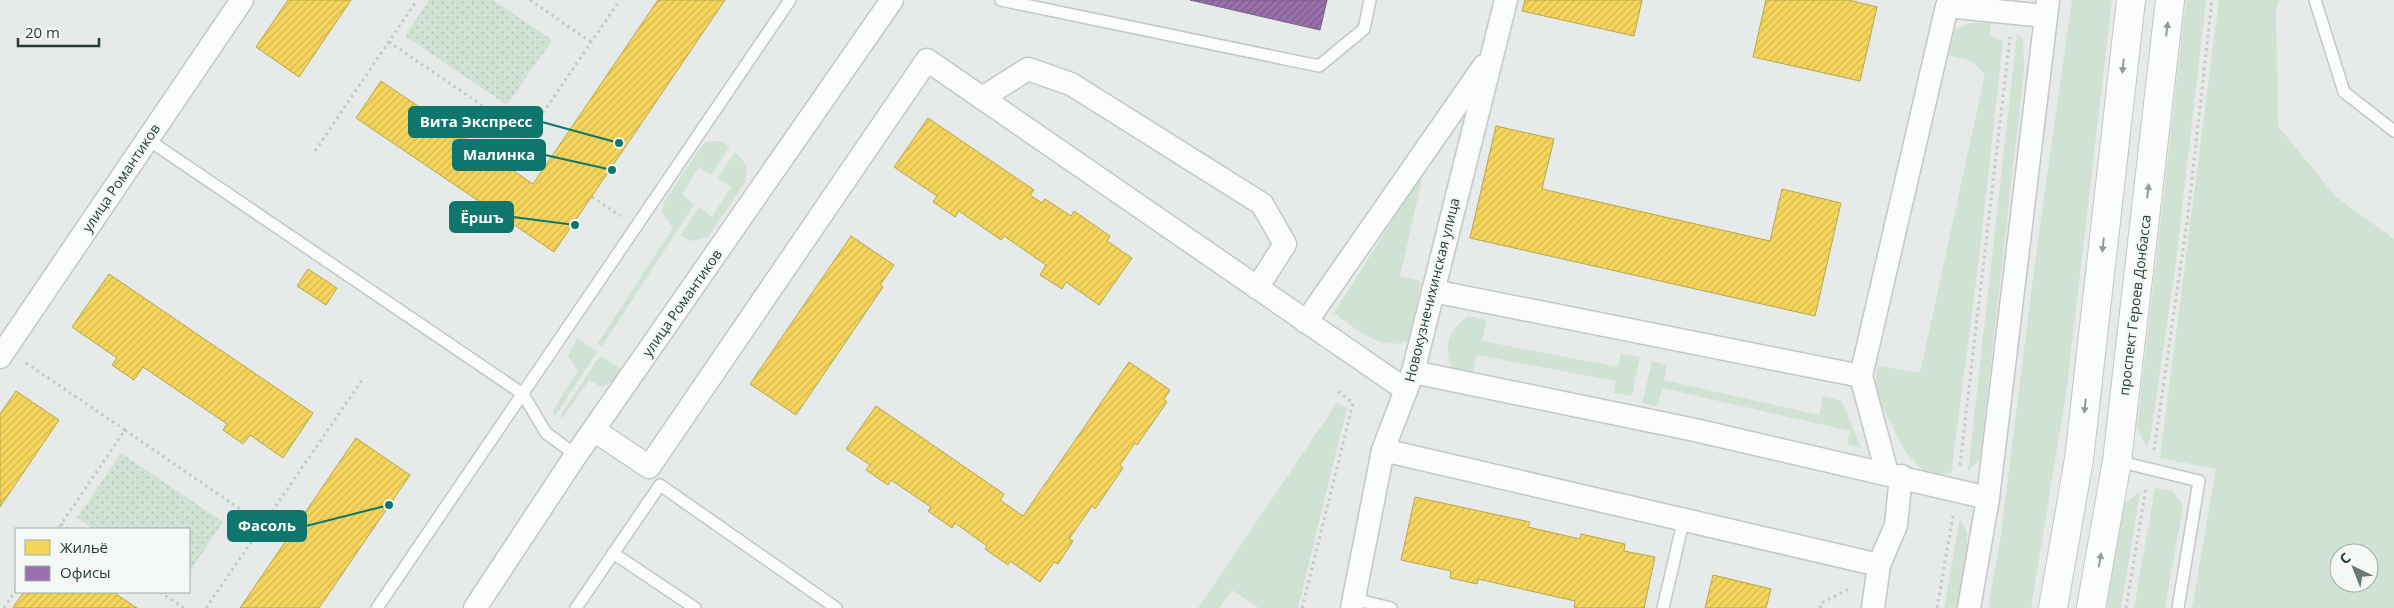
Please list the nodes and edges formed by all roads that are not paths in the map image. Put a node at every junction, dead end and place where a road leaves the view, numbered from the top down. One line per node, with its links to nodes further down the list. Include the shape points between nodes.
1 (242, 0): 15 (street, улица Романтиков)
2 (790, 0): 22 (lane)
3 (892, 0): 23 (street, улица Романтиков)
4 (1002, 0): 5 (lane, via 1319,66 1364,29)
5 (1370, 0)
6 (1506, 0): 12 (street, Новокузнечихинская улица)
7 (2131, 0): 42 (street, one-way to 42, via 2079,460)
8 (2170, 0): 26 (street, проспект Героев Донбасса, one-way to 8)
9 (2315, 0): 14 (lane, via 2344,92)
10 (1944, 3): 11 (street); 20 (street)
11 (2046, 8): 28 (street)
12 (1492, 56): 17 (street, Новокузнечихинская улица); 18 (street)
13 (982, 98): 16 (street); 16 (street, via 1028,69 1071,84 1262,204 1285,244); 23 (street, via 927,60 649,467)
14 (2394, 131)
15 (147, 139): 19 (street, улица Романтиков); 22 (lane)
16 (1257, 288): 18 (street)
17 (1433, 291): 20 (street); 21 (street, Новокузнечихинская улица)
18 (1306, 322): 21 (street)
19 (3, 353)
20 (1861, 376): 27 (street)
21 (1409, 381): 24 (street, Новокузнечихинская улица); 27 (street, via 1695,430)
22 (523, 394): 25 (lane, via 546,433); 33 (lane)
23 (594, 430): 25 (street, улица Романтиков)
24 (1383, 450): 29 (street); 32 (street, Новокузнечихинская улица)
25 (576, 455): 34 (street, улица Романтиков)
26 (2117, 462): 43 (street, проспект Героев Донбасса, one-way to 26); 44 (lane, via 2199,481)
27 (1894, 474): 28 (street); 31 (street, via 1896,525)
28 (1988, 498): 41 (street)
29 (1684, 518): 31 (street); 39 (lane)
30 (613, 552): 35 (lane); 36 (lane); 37 (lane, via 660,485)
31 (1878, 570): 40 (street)
32 (1353, 604): 38 (lane)
33 (377, 608)
34 (475, 608)
35 (576, 608)
36 (695, 608)
37 (836, 608)
38 (1391, 608)
39 (1662, 608)
40 (1873, 608)
41 (1969, 608)
42 (2053, 608)
43 (2091, 608)
44 (2178, 608)

